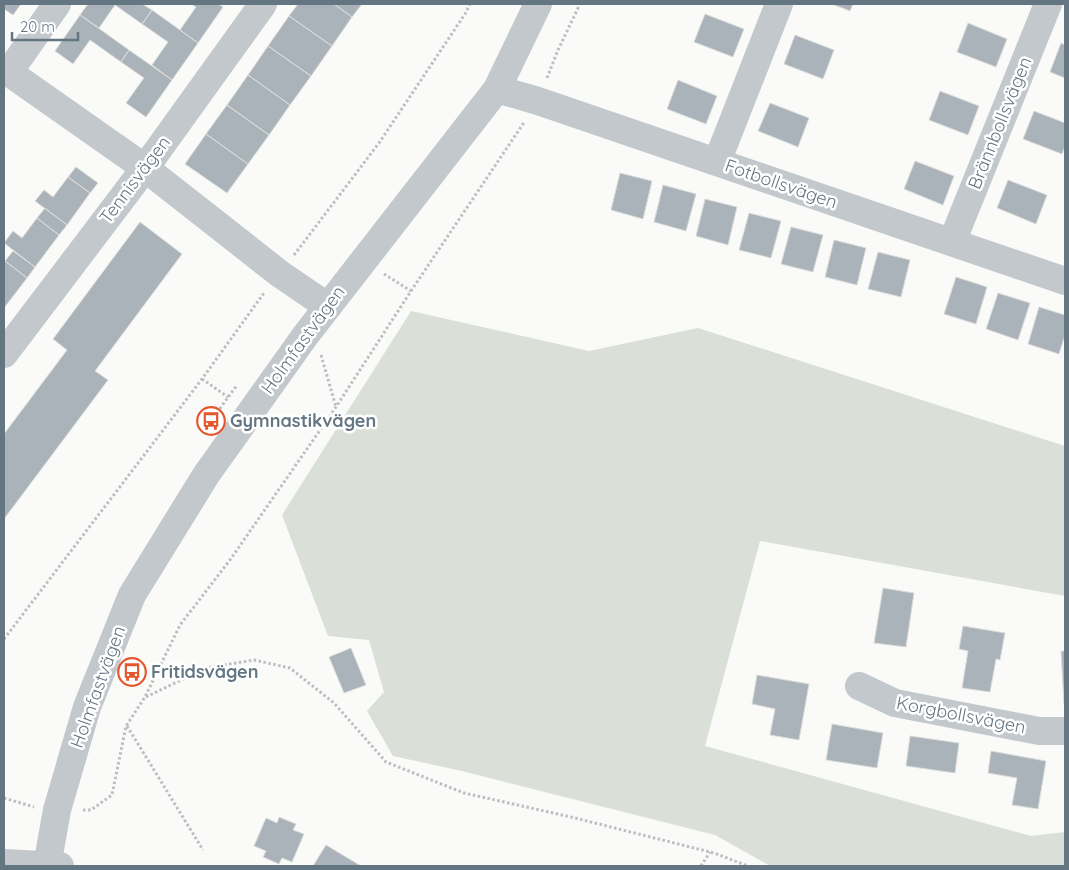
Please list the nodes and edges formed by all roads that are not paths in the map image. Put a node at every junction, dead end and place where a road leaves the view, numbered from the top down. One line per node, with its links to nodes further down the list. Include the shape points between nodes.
1 (57, 4): 6 (street)
2 (263, 4): 9 (street, Tennisvägen)
3 (538, 4): 7 (street, Holmfastvägen)
4 (780, 4): 8 (street)
5 (1048, 4): 10 (street, Brännbollsvägen)
6 (6, 71): 9 (street)
7 (497, 89): 8 (street, Fotbollsvägen); 12 (street, Holmfastvägen)
8 (717, 162): 10 (street, Fotbollsvägen)
9 (145, 168): 12 (street, via 280,274); 13 (street, Tennisvägen)
10 (952, 242): 11 (street, Fotbollsvägen)
11 (1065, 280)
12 (327, 306): 17 (street, Holmfastvägen, via 206,475 132,595 87,707 57,810)
13 (4, 354)
14 (859, 686): 15 (street, Korgbollsvägen, via 895,703 1039,731)
15 (1065, 731)
16 (4, 862): 17 (street)
17 (52, 866)

